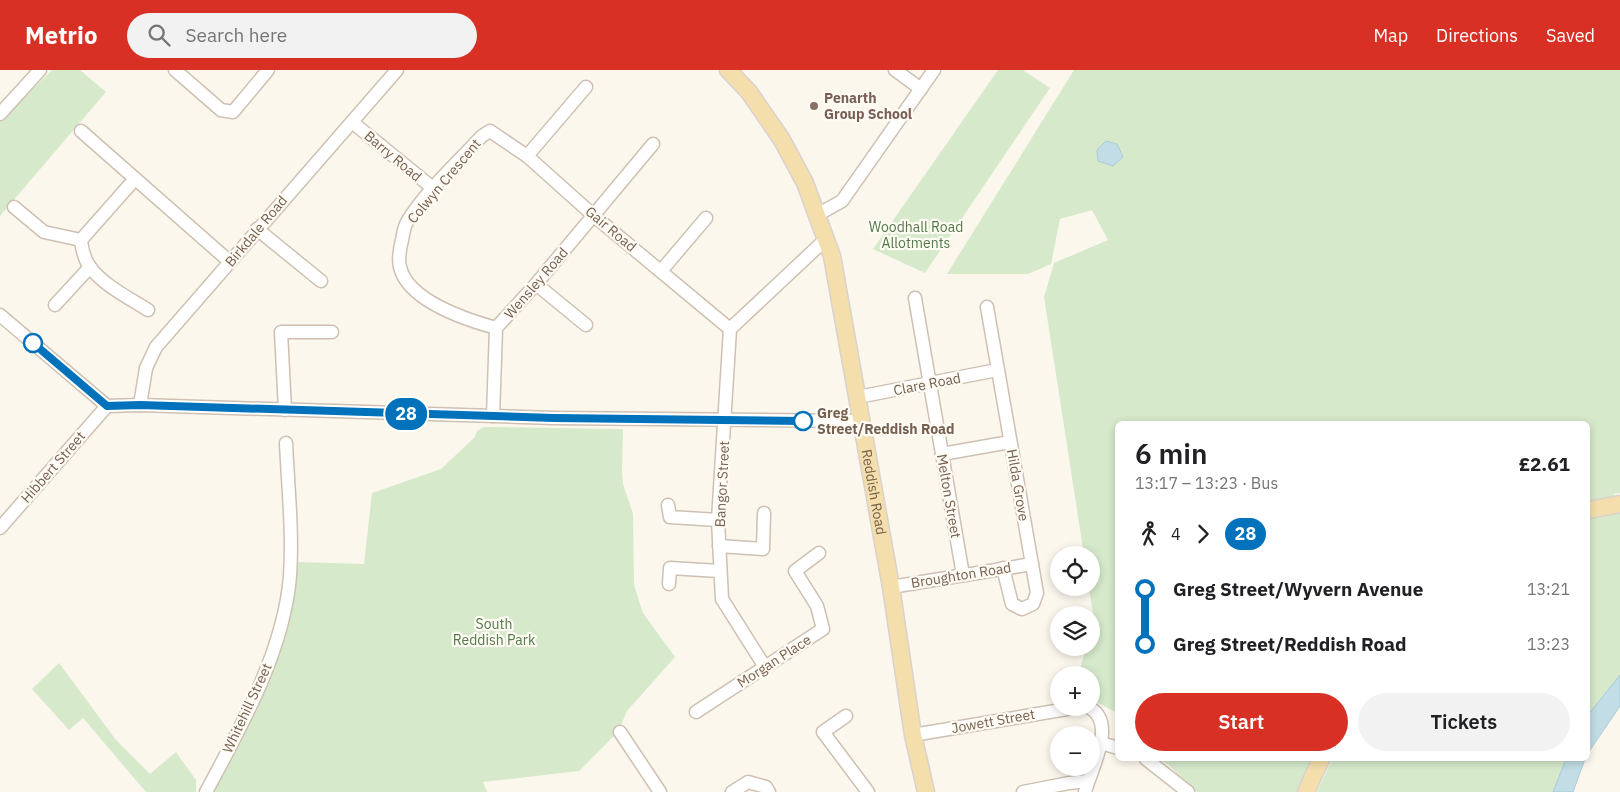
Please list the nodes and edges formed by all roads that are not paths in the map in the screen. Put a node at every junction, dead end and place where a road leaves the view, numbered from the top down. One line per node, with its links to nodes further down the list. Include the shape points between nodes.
1 (40, 70): 10 (street)
2 (175, 70): 3 (street, via 221,110 233,112)
3 (268, 70)
4 (397, 70): 11 (street, Birkdale Road)
5 (728, 70): 20 (main road, Reddish Road, via 749,92 782,140 805,183)
6 (895, 70): 9 (street)
7 (934, 70): 9 (street)
8 (586, 87): 15 (street)
9 (921, 89): 20 (street, via 842,201)
10 (0, 114)
11 (352, 122): 17 (street, Barry Road); 22 (street, Birkdale Road)
12 (81, 131): 16 (street)
13 (490, 131): 15 (street, Gair Road); 17 (street, Colwyn Crescent)
14 (653, 144): 19 (street, Wensley Road)
15 (527, 156): 19 (street, Gair Road)
16 (134, 180): 24 (street); 25 (street)
17 (434, 189): 36 (street, Colwyn Crescent, via 406,223 400,247 400,267 410,285 428,300 472,321)
18 (14, 207): 24 (street, via 44,232)
19 (594, 215): 27 (street, Gair Road); 29 (street, Wensley Road)
20 (817, 215): 23 (main road, Reddish Road)
21 (706, 218): 27 (street)
22 (257, 229): 25 (street, Birkdale Road); 28 (street)
23 (826, 239): 37 (street); 41 (main road, Reddish Road, via 832,256)
24 (80, 240): 26 (street)
25 (230, 262): 42 (street, Birkdale Road, via 156,347 146,368)
26 (90, 267): 31 (street); 33 (street)
27 (661, 271): 37 (street, Gair Road)
28 (321, 281)
29 (536, 284): 35 (street); 36 (street, Wensley Road)
30 (915, 298): 40 (street, Melton Street)
31 (55, 305)
32 (987, 307): 39 (street, Hilda Grove)
33 (148, 310)
34 (0, 315): 43 (street)
35 (586, 326)
36 (496, 328): 45 (street, Wensley Road)
37 (730, 329): 46 (street, Bangor Street)
38 (332, 332): 44 (street, via 281,332)
39 (997, 370): 40 (street, Clare Road); 49 (street, Hilda Grove)
40 (930, 384): 41 (street, Clare Road); 50 (street, Melton Street)
41 (858, 397): 47 (main road, Reddish Road)
42 (140, 405): 43 (street); 44 (street)
43 (107, 406): 56 (street, Hibbert Street)
44 (285, 410): 45 (street)
45 (493, 416): 46 (street)
46 (725, 420): 47 (street); 55 (street, Bangor Street)
47 (862, 421): 64 (main road, Reddish Road)
48 (286, 442): 77 (street, Whitehill Street, via 291,540 290,578 282,620 263,678)
49 (1010, 442): 50 (street); 59 (street, Hilda Grove)
50 (942, 454): 62 (street, Melton Street)
51 (1620, 504): 53 (main road)
52 (668, 505): 55 (street, via 670,517)
53 (1590, 510)
54 (764, 513): 57 (street, via 763,549)
55 (718, 520): 57 (street, Bangor Street)
56 (0, 528)
57 (719, 546): 61 (street, Bangor Street)
58 (819, 553): 65 (street, Morgan Place, via 795,571 817,606 823,629)
59 (1032, 564): 60 (street, Broughton Road); 60 (street, Hilda Grove, via 1036,593 1033,604 1022,609 1012,604)
60 (1003, 568): 62 (street, Broughton Road)
61 (719, 571): 63 (street, via 670,568); 65 (street, Bangor Street, via 722,599)
62 (963, 575): 64 (street, Broughton Road)
63 (669, 584)
64 (890, 587): 71 (main road, Reddish Road)
65 (765, 667): 66 (street, Morgan Place)
66 (696, 712)
67 (1050, 712): 71 (street, Jowett Street)
68 (846, 716): 81 (street, via 823,732)
69 (1100, 716): 72 (street, via 1103,721)
70 (620, 732): 78 (street)
71 (913, 734): 82 (main road, Reddish Road)
72 (1100, 743): 73 (street)
73 (1115, 747)
74 (1149, 761): 84 (street)
75 (1320, 761): 85 (main road)
76 (1086, 787): 83 (street, via 1069,783)
77 (206, 792)
78 (660, 792)
79 (732, 792): 80 (street, via 748,782 766,787)
80 (769, 792)
81 (868, 792)
82 (926, 792)
83 (1022, 792)
84 (1188, 792)
85 (1306, 792)

